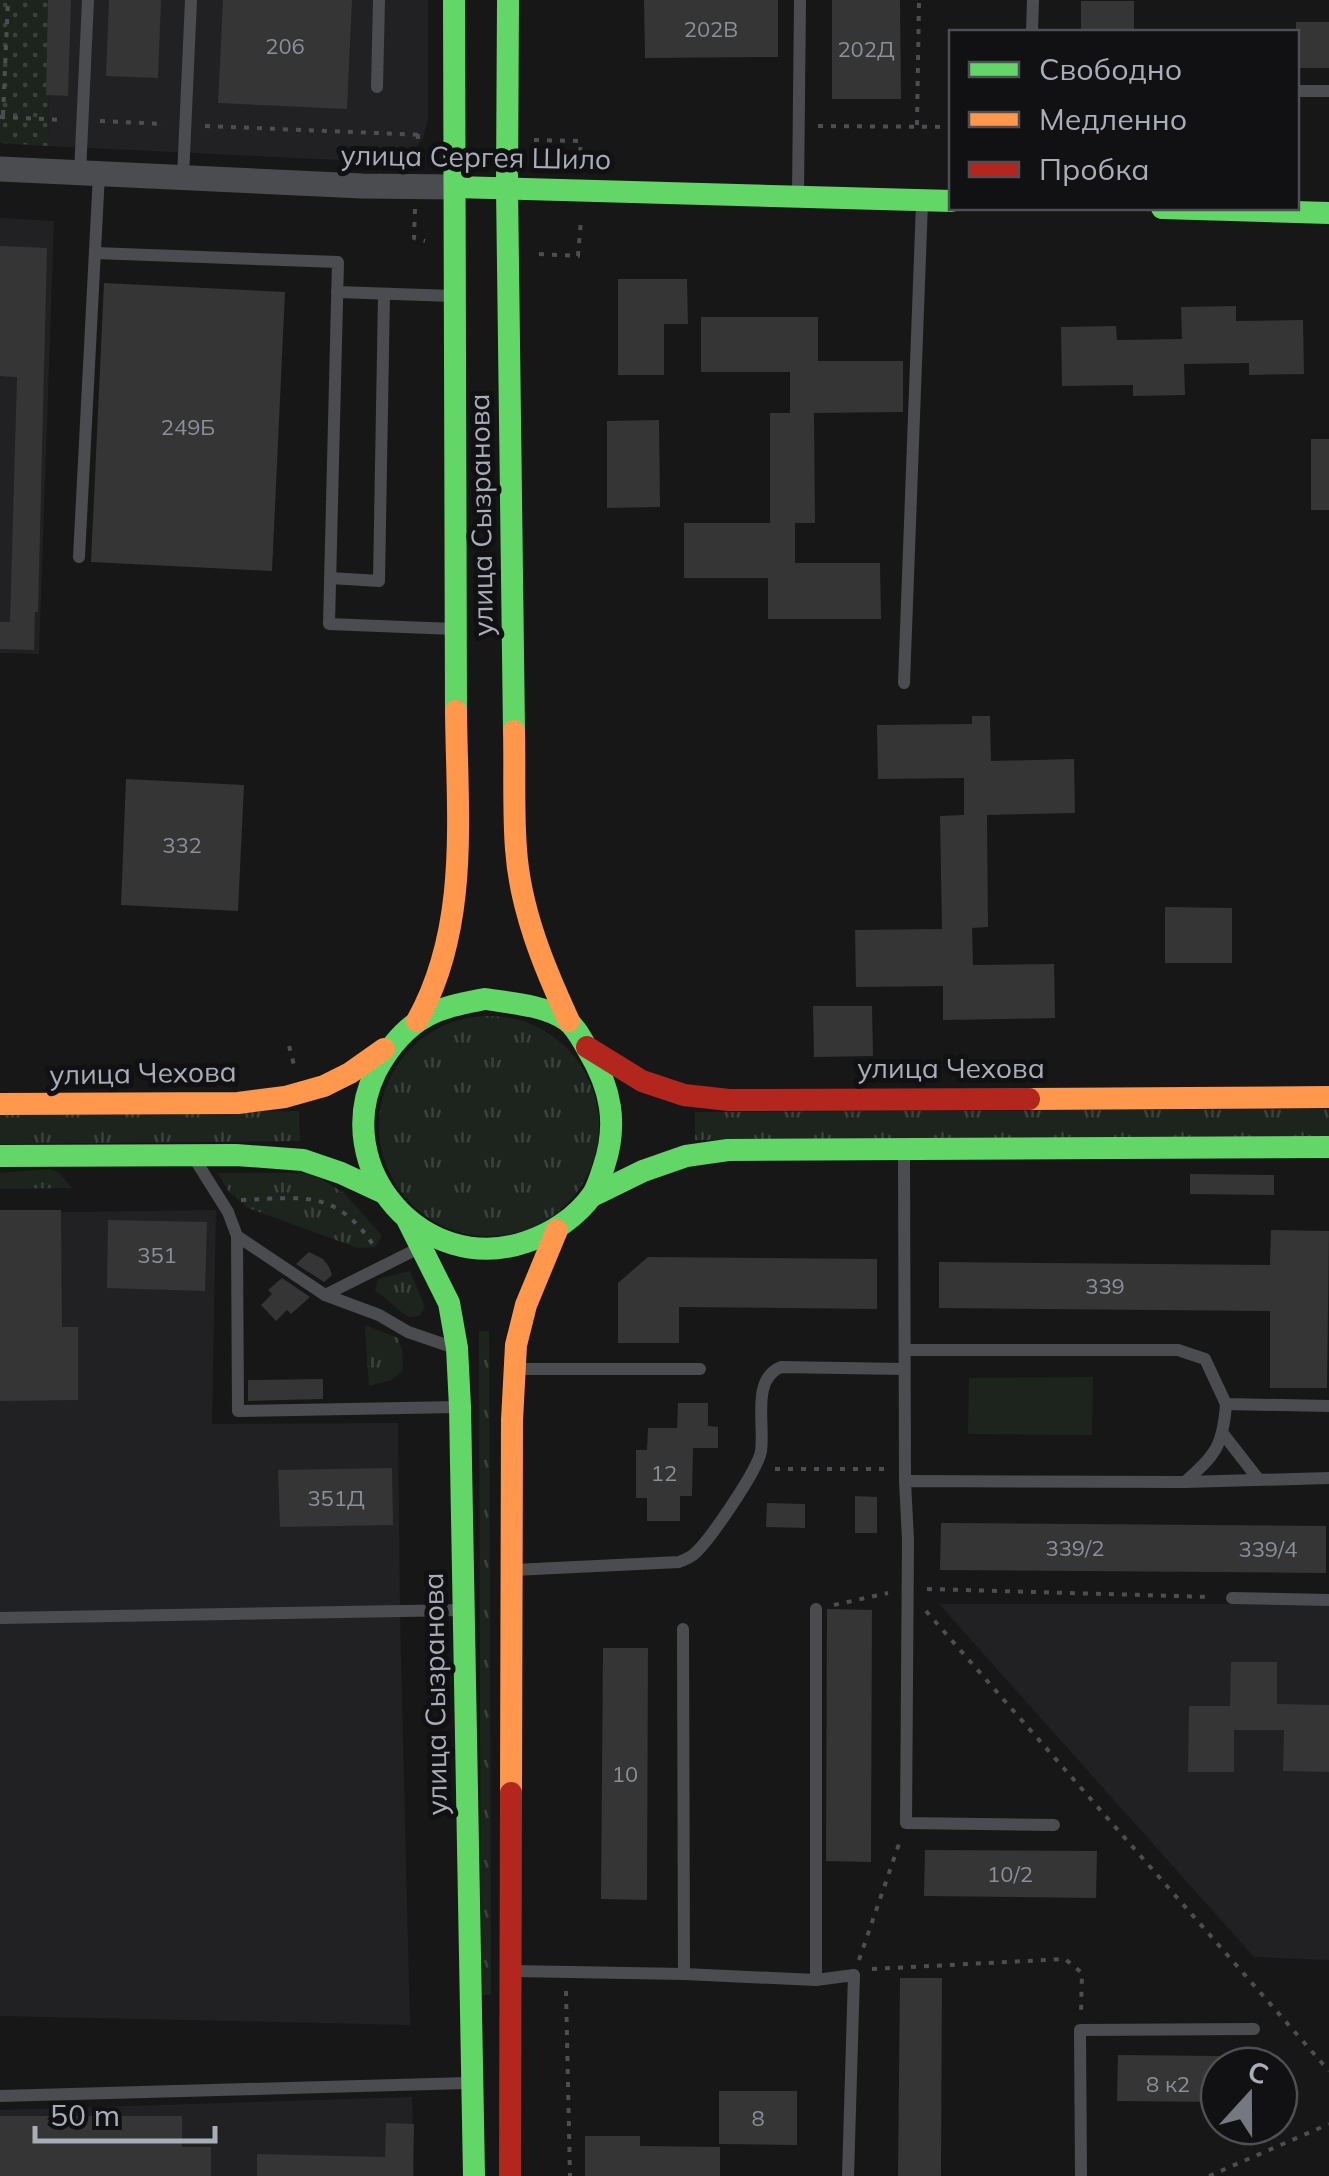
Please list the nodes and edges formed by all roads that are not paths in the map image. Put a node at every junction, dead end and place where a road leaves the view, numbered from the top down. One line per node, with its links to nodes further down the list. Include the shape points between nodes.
1 (88, 0): 13 (lane, via 83,120)
2 (190, 0): 14 (lane)
3 (379, 0): 9 (lane)
4 (454, 0): 15 (main road, улица Сызранова)
5 (508, 0): 16 (main road, улица Сызранова)
6 (800, 0): 17 (lane)
7 (1032, 0): 8 (lane)
8 (1032, 30)
9 (378, 88)
10 (1299, 91): 11 (lane)
11 (1329, 91)
12 (0, 169): 13 (street, улица Сергея Шило)
13 (90, 173): 14 (street, улица Сергея Шило); 22 (lane)
14 (183, 177): 15 (street, улица Сергея Шило)
15 (455, 187): 16 (main road, улица Сергея Шило); 25 (main road, улица Сызранова)
16 (507, 187): 17 (main road, улица Сергея Шило); 30 (main road, улица Сызранова, via 516,849 532,933)
17 (798, 196): 18 (main road, улица Сергея Шило)
18 (922, 200): 19 (main road, улица Сергея Шило); 29 (lane)
19 (949, 201)
20 (1229, 210): 21 (main road)
21 (1329, 213)
22 (95, 253): 23 (lane, via 338,262); 26 (lane)
23 (337, 292): 24 (lane); 27 (lane)
24 (384, 294): 25 (lane); 27 (lane, via 379,581)
25 (456, 296): 28 (main road, улица Сызранова)
26 (80, 557)
27 (330, 578): 28 (lane, via 329,624)
28 (457, 629): 31 (main road, улица Сызранова, via 455,912 432,997)
29 (904, 683)
30 (569, 1021): 31 (main road, via 524,1004 485,999 448,1006); 33 (main road)
31 (417, 1022): 32 (main road)
32 (392, 1043): 35 (main road, улица Чехова, via 350,1073 285,1097); 40 (main road, via 373,1074 362,1128)
33 (586, 1046): 34 (main road, улица Чехова, via 642,1080 729,1100); 41 (main road, via 613,1108 612,1146)
34 (1329, 1096)
35 (0, 1104)
36 (1329, 1147): 37 (main road)
37 (904, 1150): 41 (main road, via 686,1156); 48 (lane)
38 (192, 1155): 39 (main road); 40 (main road, via 304,1160); 44 (lane)
39 (0, 1156)
40 (382, 1192): 42 (main road)
41 (592, 1196): 43 (main road)
42 (408, 1221): 43 (main road, via 436,1239 482,1250 523,1246); 45 (main road, улица Сызранова)
43 (557, 1230): 49 (main road, via 526,1305)
44 (237, 1236): 46 (lane); 54 (lane, via 238,1410)
45 (421, 1247): 46 (lane); 47 (main road, улица Сызранова, via 449,1303)
46 (324, 1295): 47 (lane)
47 (457, 1348): 54 (main road, улица Сызранова)
48 (905, 1350): 51 (lane); 52 (lane, via 1178,1350 1206,1360)
49 (514, 1369): 50 (lane); 60 (main road)
50 (700, 1369)
51 (904, 1369): 56 (lane); 60 (lane, via 769,1372 761,1452 746,1485 694,1555 679,1562)
52 (1226, 1404): 53 (lane); 55 (lane)
53 (1329, 1406)
54 (460, 1407): 64 (main road, улица Сызранова)
55 (1224, 1435): 58 (lane); 59 (lane)
56 (905, 1475): 59 (lane); 67 (lane, via 906,1823)
57 (1329, 1478): 58 (lane)
58 (1259, 1480): 59 (lane)
59 (1185, 1482)
60 (511, 1570): 68 (main road)
61 (1232, 1598): 62 (lane)
62 (1329, 1600)
63 (816, 1608): 70 (lane)
64 (464, 1610): 65 (lane); 73 (main road, улица Сызранова)
65 (0, 1618)
66 (683, 1629): 69 (lane)
67 (1054, 1825)
68 (510, 1970): 69 (lane); 72 (main road)
69 (684, 1974): 70 (lane)
70 (816, 1980): 77 (lane, via 854,1975)
71 (1254, 2029): 78 (lane, via 1080,2030)
72 (510, 2082): 73 (main road); 76 (main road)
73 (472, 2083): 74 (lane); 75 (main road, улица Сызранова)
74 (0, 2096)
75 (474, 2176)
76 (510, 2176)
77 (848, 2176)
78 (1081, 2176)

